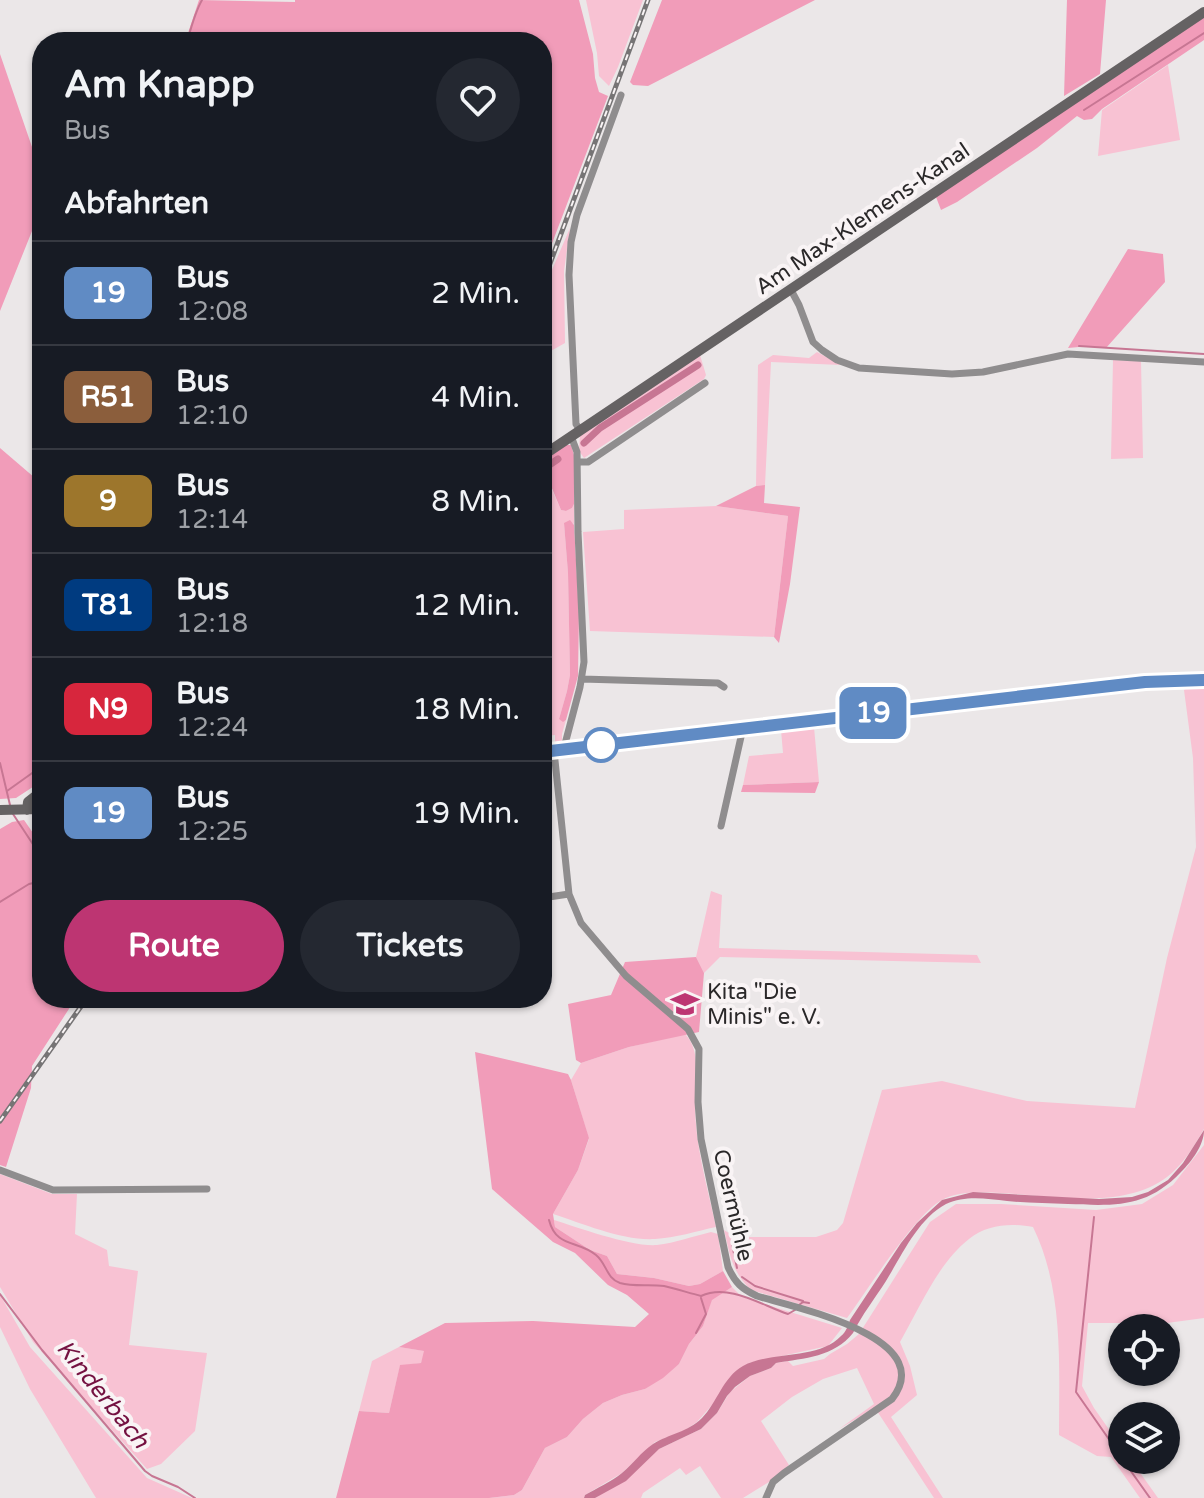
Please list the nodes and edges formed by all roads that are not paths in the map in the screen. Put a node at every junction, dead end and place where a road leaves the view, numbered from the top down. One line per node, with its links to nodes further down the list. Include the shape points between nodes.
1 (1204, 12): 3 (main road, Am Max-Klemens-Kanal)
2 (621, 95): 6 (street, Coermühle, via 571,242)
3 (791, 290): 4 (street, via 813,342 859,368 983,372 1068,354); 6 (main road, Am Max-Klemens-Kanal)
4 (1204, 362)
5 (705, 383): 8 (street, via 588,462)
6 (576, 433): 7 (main road, Am Max-Klemens-Kanal); 8 (street, Coermühle)
7 (552, 449)
8 (578, 462): 9 (street, Coermühle)
9 (582, 679): 11 (street); 13 (street, Coermühle)
10 (1204, 680): 12 (main road, via 1145,682)
11 (724, 687)
12 (743, 728): 13 (main road); 19 (street)
13 (560, 750): 14 (main road); 20 (street, Coermühle)
14 (552, 751)
15 (32, 799): 17 (main road)
16 (3, 810): 17 (main road)
17 (23, 810): 18 (main road)
18 (32, 810)
19 (721, 826)
20 (569, 894): 21 (street); 24 (street, Coermühle, via 581,923 626,976 688,1029 699,1049 701,1139 734,1281 757,1296 861,1329 893,1353 899,1365 902,1378 892,1399 784,1473)
21 (552, 897)
22 (0, 1170): 23 (street, via 53,1190)
23 (207, 1189)
24 (766, 1498)

